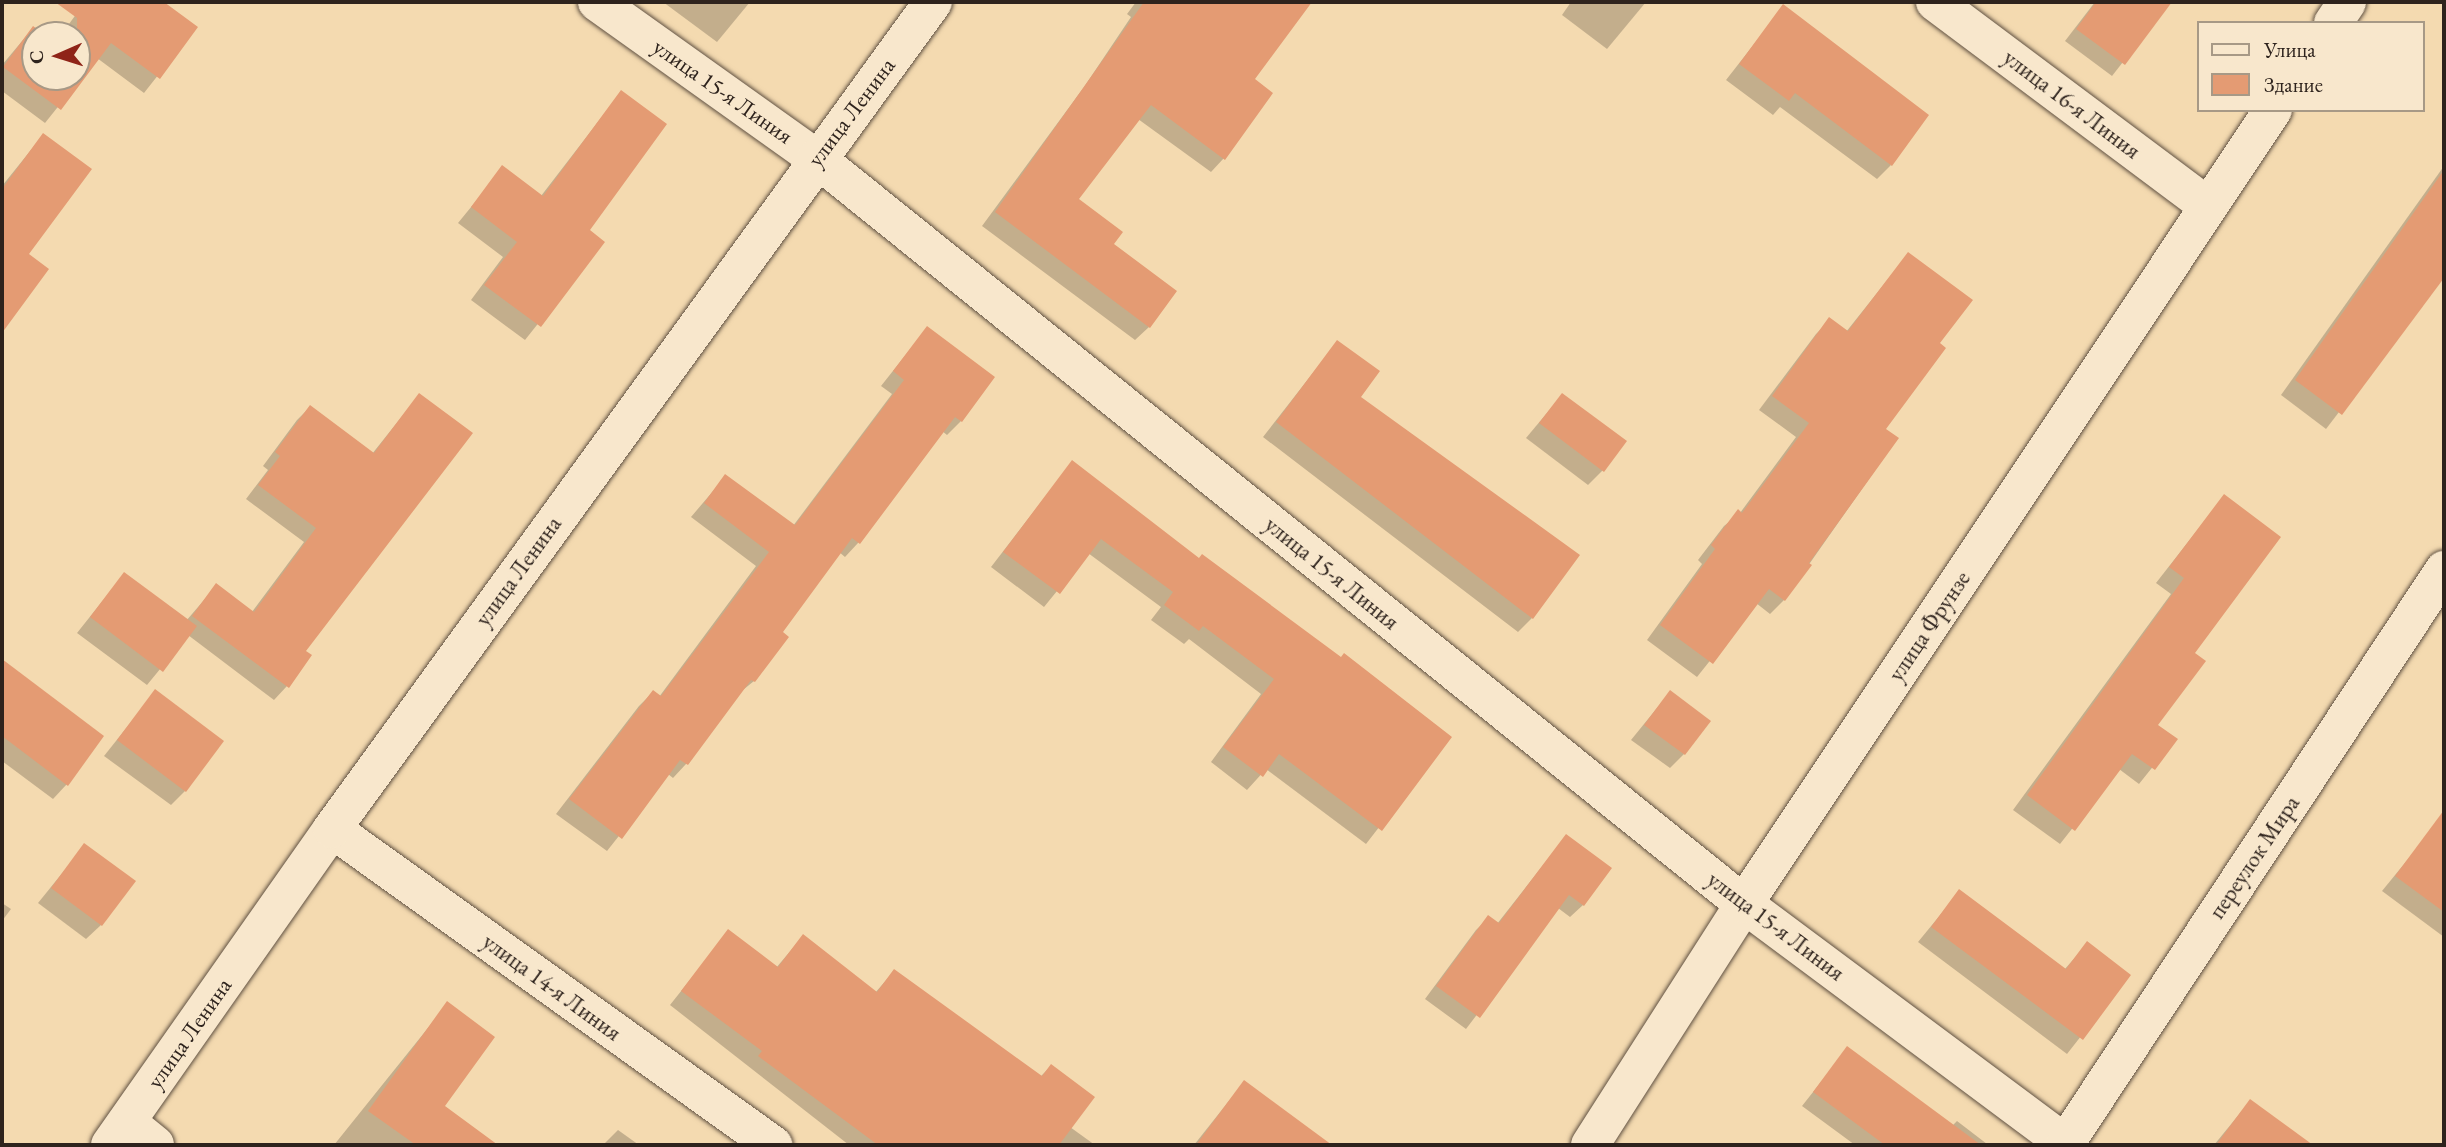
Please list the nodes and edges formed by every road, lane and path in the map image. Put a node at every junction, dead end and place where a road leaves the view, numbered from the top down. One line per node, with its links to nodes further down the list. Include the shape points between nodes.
1 (597, 2): 7 (street, улица 15-я Линия)
2 (933, 2): 7 (street, улица Ленина)
3 (1936, 2): 8 (street, улица 16-я Линия)
4 (2347, 2): 5 (street)
5 (2334, 21)
6 (2272, 112): 8 (street, улица Фрунзе)
7 (816, 158): 10 (street, улица Ленина); 11 (street, улица 15-я Линия)
8 (2208, 206): 11 (street, улица Фрунзе)
9 (2444, 570): 13 (street, переулок Мира)
10 (332, 829): 12 (street, улица Ленина); 14 (street, улица 14-я Линия)
11 (1744, 904): 13 (street, улица 15-я Линия); 15 (street, улица Фрунзе)
12 (131, 1137)
13 (2066, 1144)
14 (773, 1145)
15 (1590, 1145)

